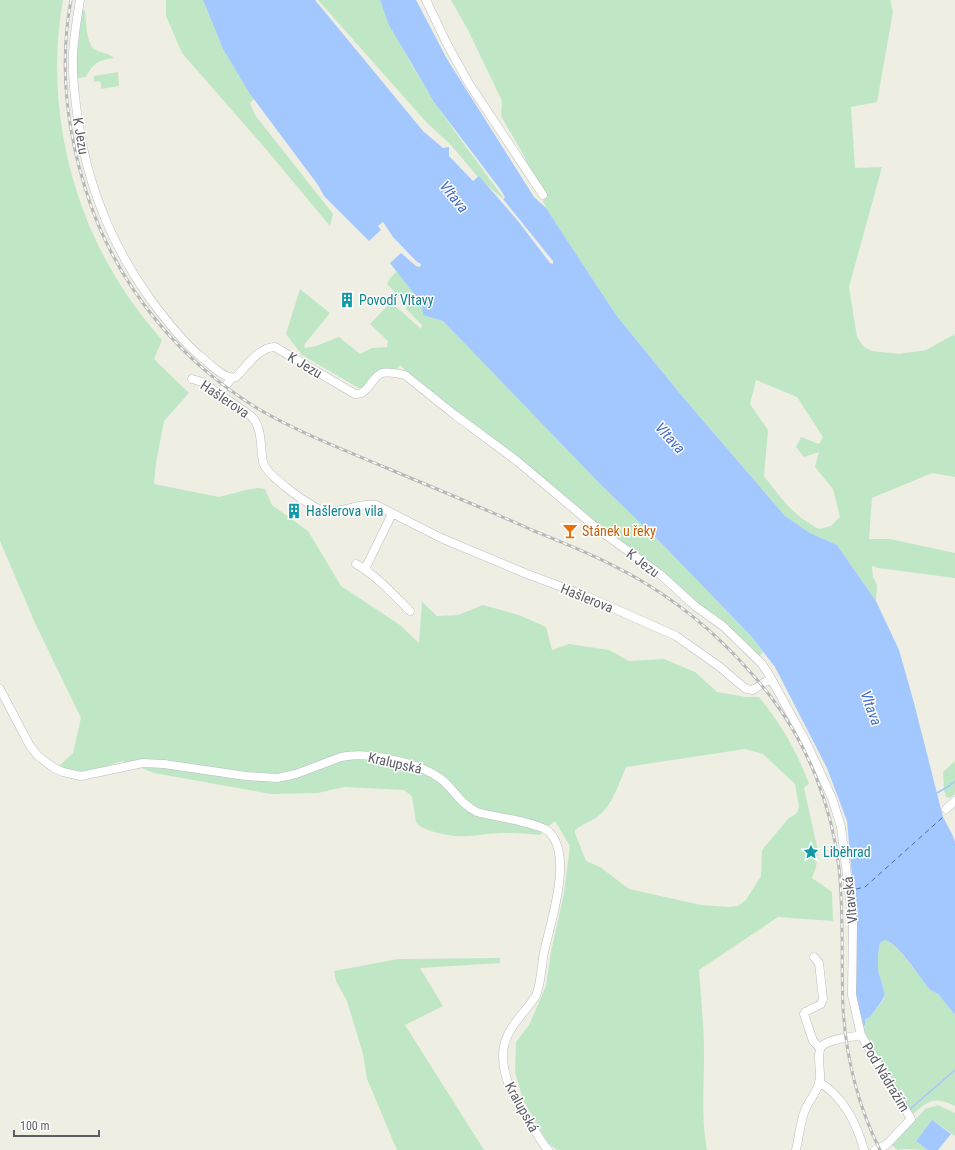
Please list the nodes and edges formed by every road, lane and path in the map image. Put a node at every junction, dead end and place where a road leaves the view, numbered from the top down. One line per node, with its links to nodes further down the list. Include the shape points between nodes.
1 (80, 0): 4 (street, K Jezu, via 73,55 76,105 90,178 106,223 122,256 158,310 192,349 225,376)
2 (426, 0): 3 (street, via 468,82)
3 (543, 195)
4 (232, 378): 6 (street); 11 (street, K Jezu, via 262,350 270,347 275,347 355,394 364,392 380,374 405,375 517,461 598,530 661,575 695,606)
5 (192, 379): 6 (street, Hašlerova, via 202,382)
6 (220, 394): 7 (street, Hašlerova, via 257,422 263,464 276,479 304,500 319,509 333,512 367,504 376,505)
7 (392, 514): 9 (street); 12 (street, Hašlerova, via 441,538 586,596 676,636 746,689 753,690)
8 (356, 564): 9 (street)
9 (366, 569): 10 (street)
10 (410, 611)
11 (723, 626): 12 (street, Vltavská, via 761,663)
12 (772, 680): 17 (street, Vltavská, via 806,742 832,798 841,827 853,924 852,995)
13 (0, 689): 20 (street, Kralupská, via 30,746 38,756 63,772 81,776 143,763 278,778 341,757 372,756 427,771 442,780 460,800 478,812 535,825 547,831 558,848 560,858 557,902 540,983 534,999 510,1030 504,1043 503,1055 506,1077 512,1093)
14 (955, 801): 15 (street)
15 (946, 809)
16 (814, 957): 18 (street, via 819,963 823,999 821,1004 804,1014 813,1041)
17 (860, 1035): 18 (street, via 835,1040); 23 (street, Pod Nádražím, via 911,1119 886,1145)
18 (820, 1048): 19 (street)
19 (820, 1082): 21 (street, via 805,1109); 22 (street, via 832,1091 850,1114)
20 (548, 1150)
21 (796, 1150)
22 (864, 1150)
23 (876, 1150)

